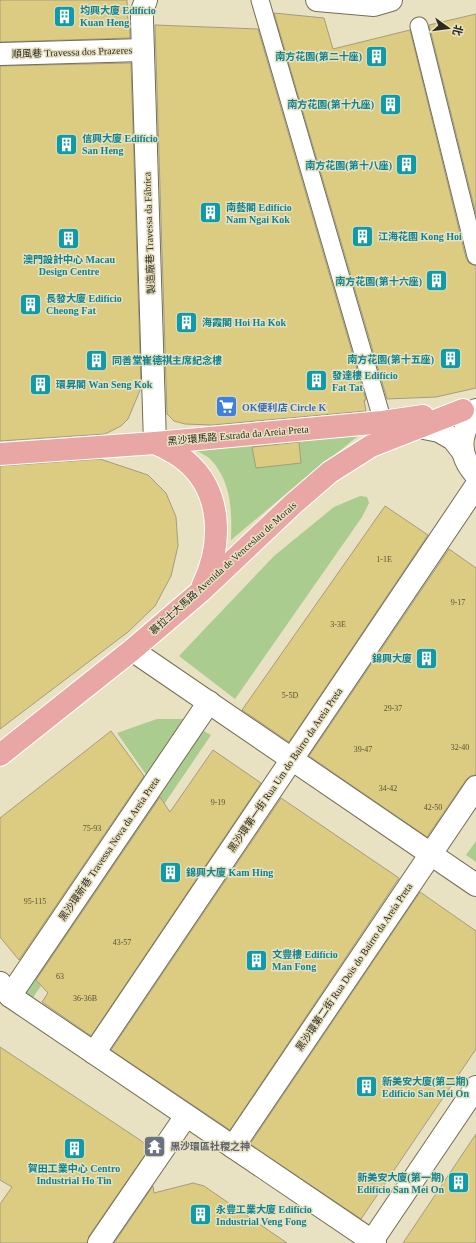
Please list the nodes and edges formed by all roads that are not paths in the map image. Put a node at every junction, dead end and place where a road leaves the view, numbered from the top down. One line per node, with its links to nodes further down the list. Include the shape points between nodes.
1 (146, 0): 6 (street, 製造廠巷 Travessa da Fábrica, via 142,11)
2 (260, 0): 10 (lane)
3 (317, 0): 4 (street, via 374,5)
4 (391, 0)
5 (419, 26): 8 (lane)
6 (143, 50): 7 (street, 順風巷 Travessa dos Prazeres); 12 (street, 製造廠巷 Travessa da Fábrica)
7 (0, 54)
8 (476, 256)
9 (472, 410): 10 (main road, 黑沙環馬路 Estrada da Areia Preta); 11 (main road, 慕拉士大馬路 Avenida de Venceslau de Morais); 13 (street, via 463,437)
10 (383, 422): 12 (main road, 黑沙環馬路 Estrada da Areia Preta)
11 (419, 427): 13 (street, via 439,431 453,439); 17 (main road, 慕拉士大馬路 Avenida de Venceslau de Morais, via 371,446 330,472)
12 (155, 443): 14 (main road, 黑沙環馬路 Estrada da Areia Preta); 17 (main road, via 171,451 193,468 206,487 213,504 216,522 215,549 211,567)
13 (463, 452): 15 (street, via 469,467)
14 (0, 454)
15 (476, 475)
16 (476, 486): 21 (street, 黑沙環第一街 Rua Um do Bairro da Areia Preta)
17 (200, 592): 18 (main road, 慕拉士大馬路 Avenida de Venceslau de Morais)
18 (132, 650): 19 (street); 20 (main road, 慕拉士大馬路 Avenida de Venceslau de Morais)
19 (209, 702): 21 (street); 25 (street, 黑沙環新巷 Travessa Nova da Areia Preta)
20 (0, 755)
21 (292, 759): 23 (street); 26 (street, 黑沙環第一街 Rua Um do Bairro da Areia Preta)
22 (476, 787): 23 (street, 黑沙環第二街 Rua Dois do Bairro da Areia Preta)
23 (431, 854): 24 (street); 29 (street, 黑沙環第二街 Rua Dois do Bairro da Areia Preta)
24 (476, 885)
25 (5, 990): 26 (street)
26 (94, 1053): 28 (street)
27 (476, 1087): 30 (street)
28 (186, 1116): 29 (street); 31 (street)
29 (233, 1147): 30 (street)
30 (374, 1242)
31 (99, 1243)

